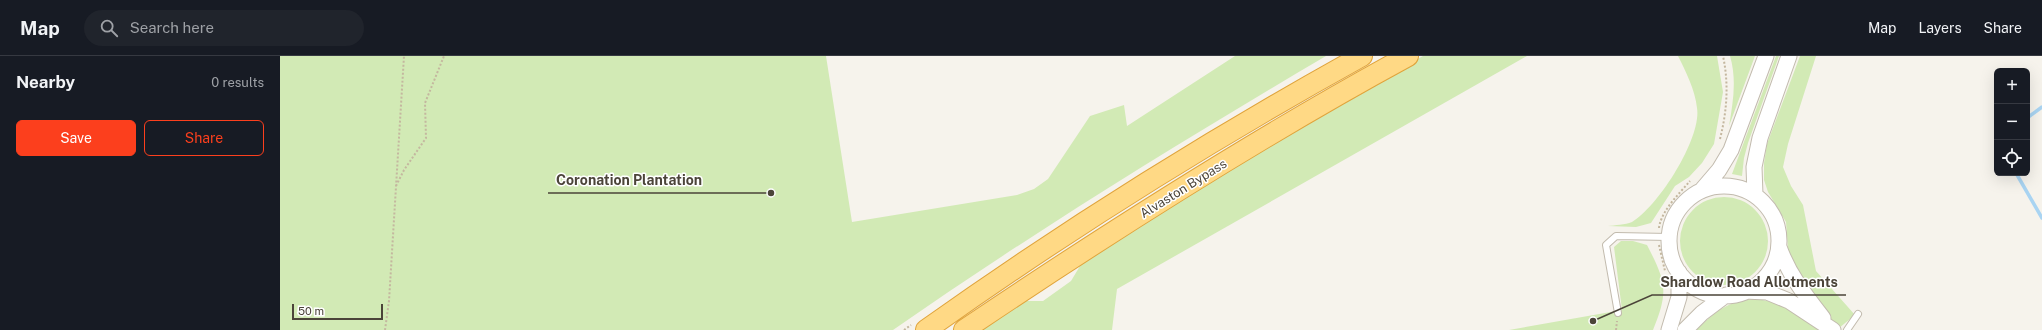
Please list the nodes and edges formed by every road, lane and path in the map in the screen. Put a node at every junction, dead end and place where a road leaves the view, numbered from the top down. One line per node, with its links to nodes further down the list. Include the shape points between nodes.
1 (404, 56): 7 (path)
2 (444, 56): 7 (path, via 425,103 426,138)
3 (1362, 56): 19 (highway, Alvaston Bypass, via 1186,159 1047,247)
4 (1408, 56): 20 (highway, Alvaston Bypass, via 1292,121 1174,193)
5 (1766, 56): 8 (street, via 1731,150 1719,170)
6 (1788, 56): 9 (street, via 1760,138 1754,168)
7 (395, 188): 18 (path)
8 (1701, 191): 9 (street, via 1731,186); 10 (street, via 1679,210)
9 (1755, 195): 11 (street, via 1772,214 1779,236)
10 (1669, 237): 12 (street); 15 (lane, via 1621,235 1612,238 1606,245)
11 (1779, 246): 13 (street, via 1770,272 1762,281); 17 (street, via 1795,282)
12 (1679, 272): 14 (street, via 1691,285 1712,294); 21 (street, via 1679,297)
13 (1744, 291): 14 (street); 17 (street, via 1760,291 1789,301)
14 (1726, 295): 22 (street)
15 (1618, 313)
16 (1858, 314): 23 (lane)
17 (1830, 327)
18 (385, 330)
19 (926, 330)
20 (964, 330)
21 (1669, 330)
22 (1685, 330)
23 (1847, 330)

